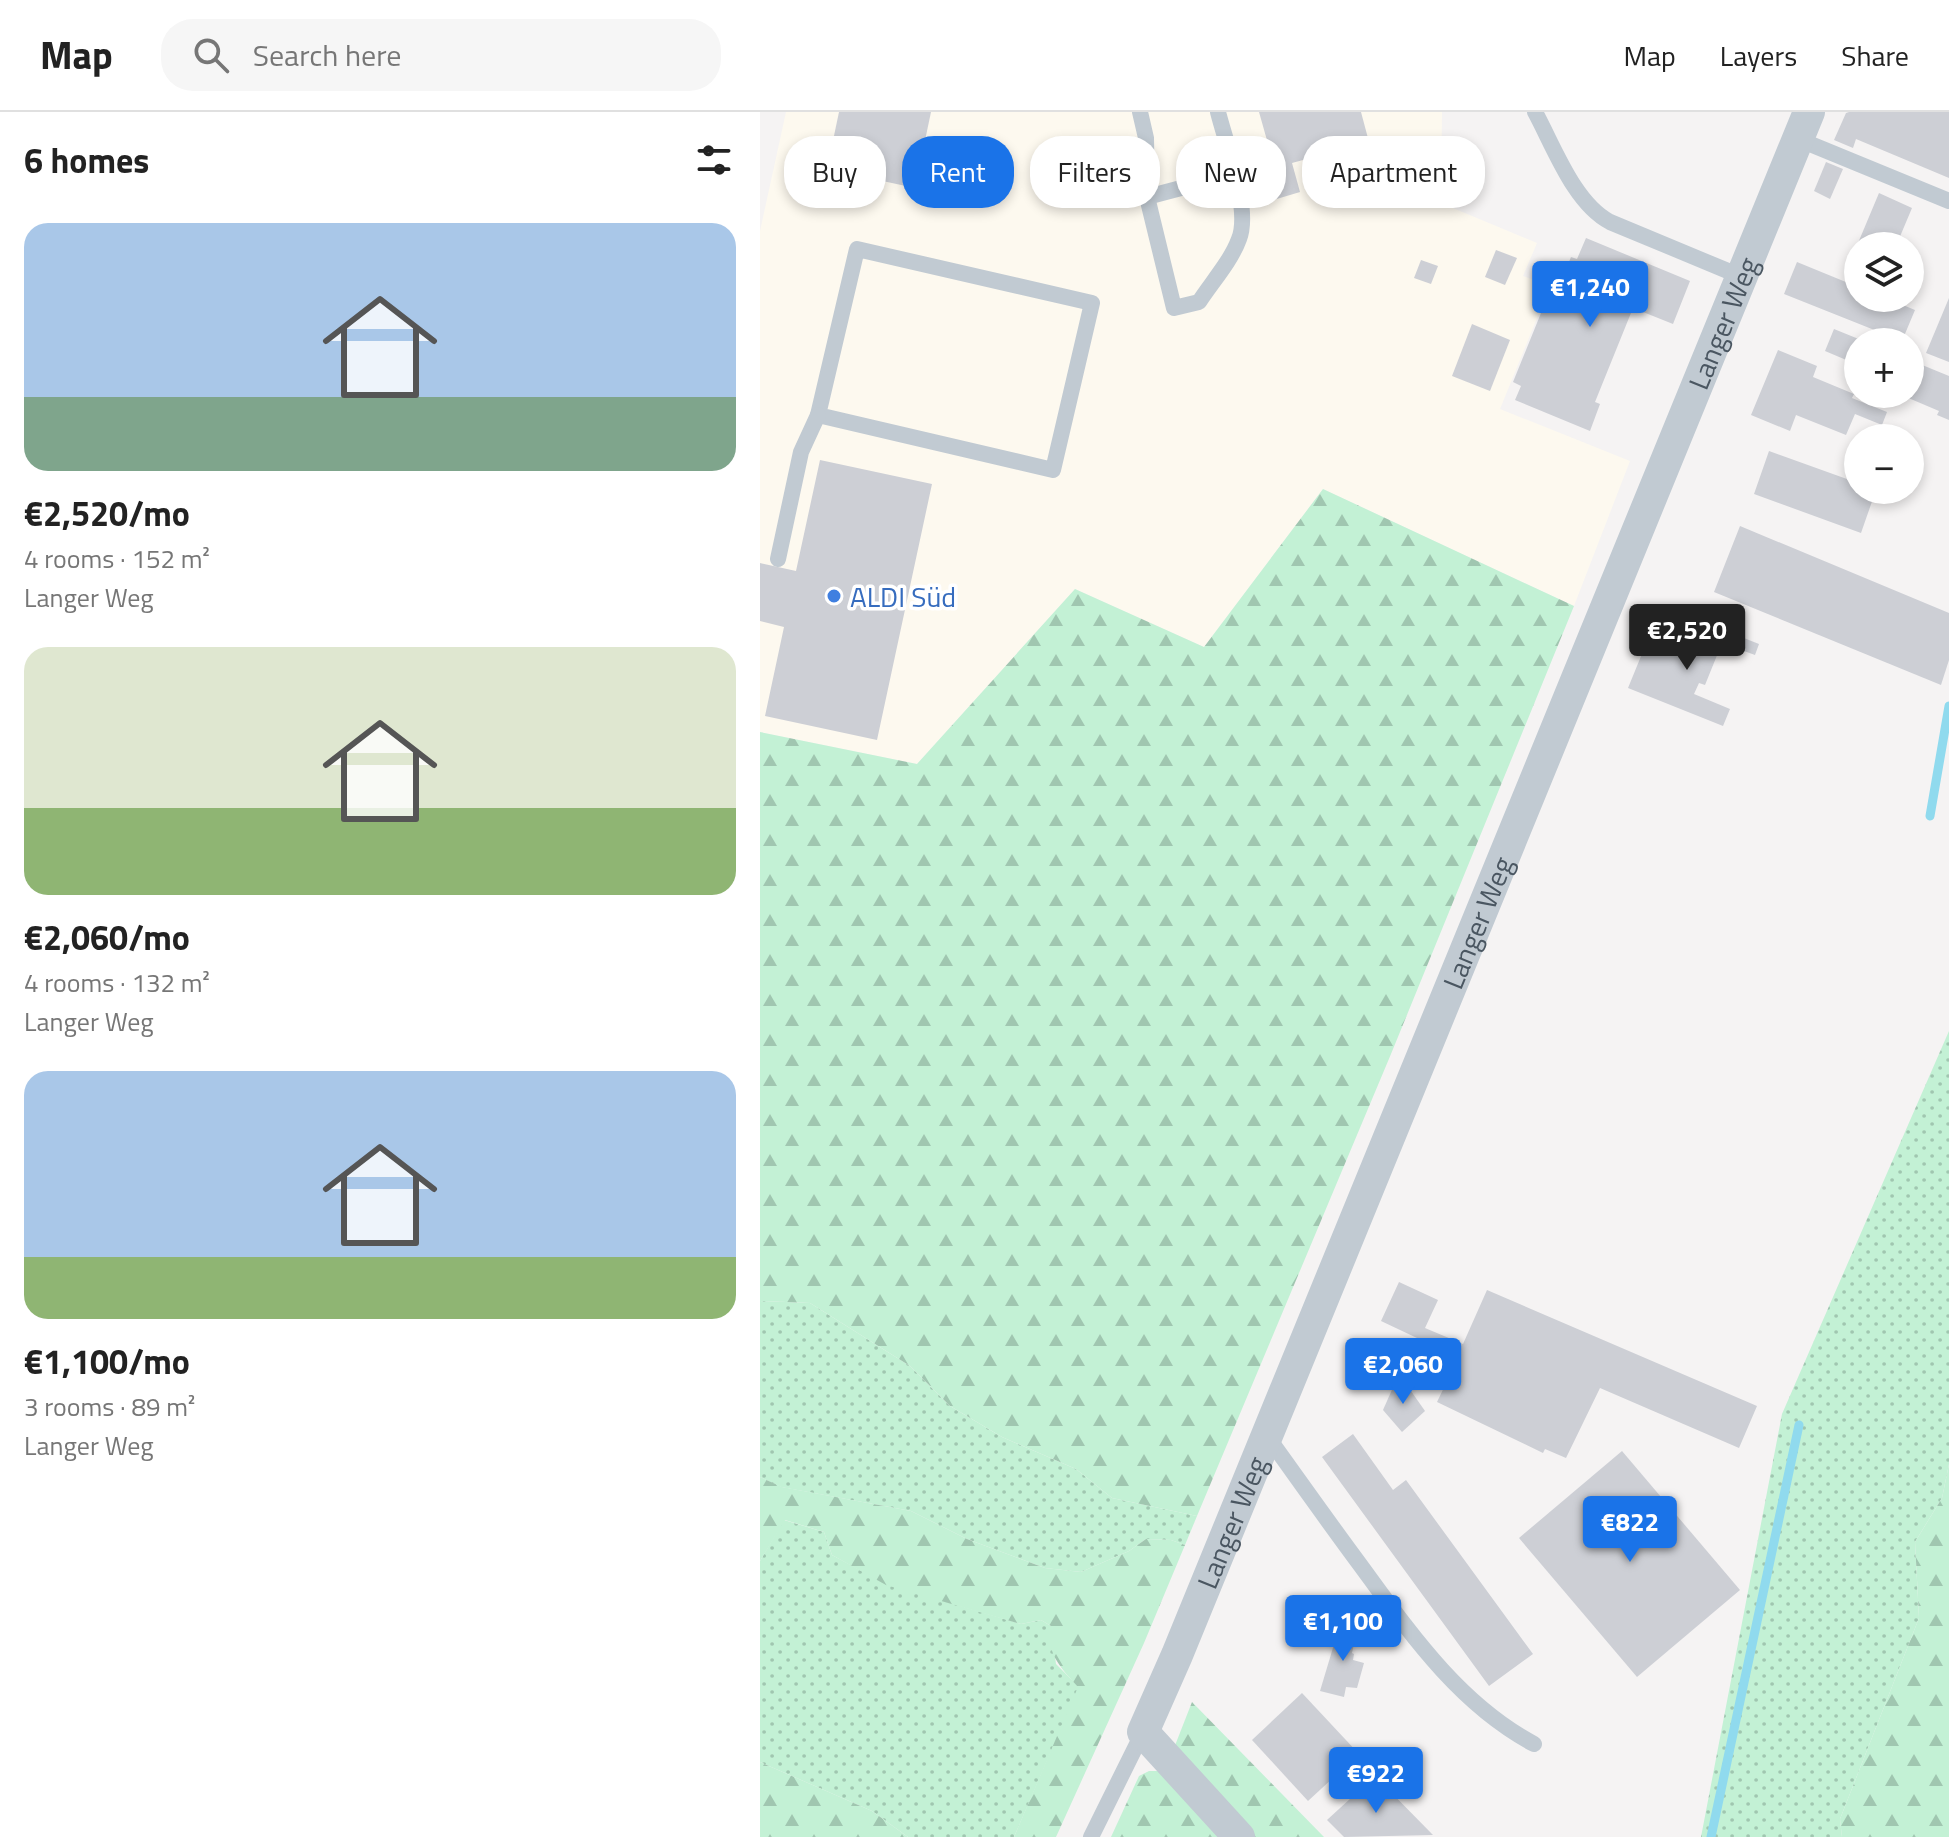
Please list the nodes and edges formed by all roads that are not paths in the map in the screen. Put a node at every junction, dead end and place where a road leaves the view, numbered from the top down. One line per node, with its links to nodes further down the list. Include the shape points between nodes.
1 (1140, 112): 5 (lane)
2 (1218, 112): 6 (lane)
3 (1535, 112): 10 (lane, via 1573,184 1597,214)
4 (1804, 126): 7 (lane); 10 (street, Langer Weg)
5 (1146, 136)
6 (1224, 136)
7 (1949, 201)
8 (1150, 208): 9 (lane, via 1174,308 1199,302 1239,239)
9 (1243, 208)
10 (1740, 276): 13 (street, Langer Weg)
11 (818, 415): 11 (lane, via 857,249 1092,303 1053,470); 12 (lane, via 801,452)
12 (778, 559)
13 (1267, 1436): 14 (street, Langer Weg); 15 (lane, via 1394,1612 1459,1689 1497,1722)
14 (1143, 1732): 16 (lane); 17 (street)
15 (1534, 1744)
16 (1091, 1837)
17 (1239, 1837)

